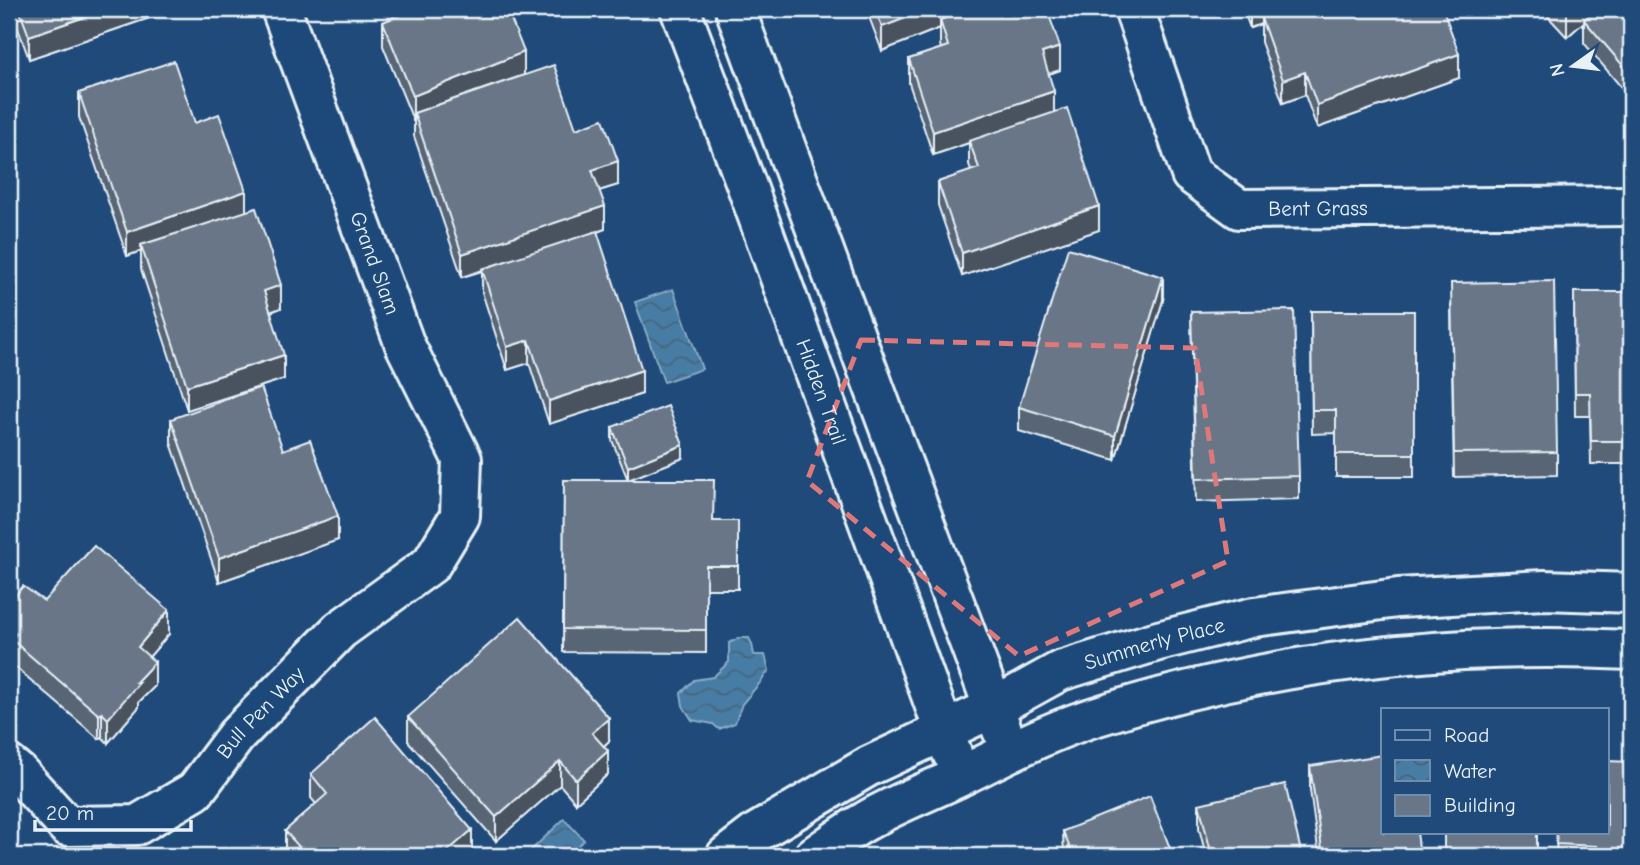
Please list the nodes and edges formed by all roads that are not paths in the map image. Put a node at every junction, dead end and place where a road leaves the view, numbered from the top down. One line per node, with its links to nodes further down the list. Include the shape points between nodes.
1 (281, 9): 6 (street, Grand Slam, via 405,345 462,460)
2 (680, 9): 10 (street, Hidden Trail)
3 (735, 9): 9 (street)
4 (1134, 9): 5 (street, Bent Grass, via 1191,174 1239,208)
5 (1631, 206)
6 (460, 516): 12 (street, Bull Pen Way, via 431,564 340,630 236,736 195,791 137,825 67,826)
7 (1631, 593): 9 (street, Summerly Place, via 1544,590 1398,598 1254,617 1060,671)
8 (1631, 650): 11 (street, via 1467,649 1329,662 1182,692 1086,720)
9 (993, 708): 10 (street, Summerly Place); 11 (street)
10 (944, 731): 13 (street, Hidden Trail); 14 (street, Summerly Place, via 869,766)
11 (1011, 751): 13 (street)
12 (9, 765)
13 (961, 776): 15 (street, via 866,821)
14 (726, 856)
15 (814, 856)

